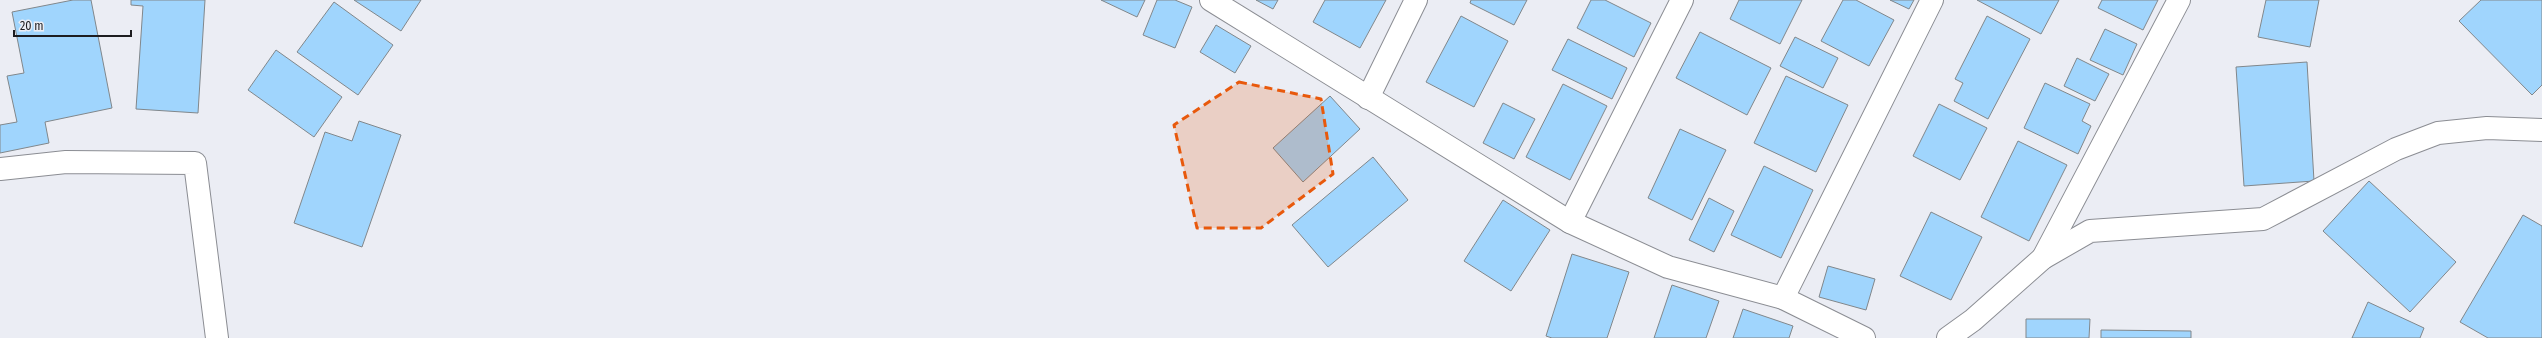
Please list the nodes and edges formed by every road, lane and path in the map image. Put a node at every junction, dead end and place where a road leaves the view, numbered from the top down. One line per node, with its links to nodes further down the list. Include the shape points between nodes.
1 (1211, 0): 6 (lane)
2 (1416, 0): 6 (lane)
3 (1682, 0): 9 (lane)
4 (1932, 0): 11 (lane)
5 (2179, 0): 10 (lane)
6 (1368, 98): 9 (lane)
7 (2542, 130): 10 (lane, via 2487,128 2438,133 2396,149 2263,219 2090,231)
8 (0, 169): 12 (lane, via 66,162 195,163)
9 (1570, 222): 11 (lane, via 1668,267)
10 (2043, 258): 14 (lane, via 1973,320)
11 (1783, 298): 13 (lane)
12 (216, 338)
13 (1864, 338)
14 (1948, 338)

